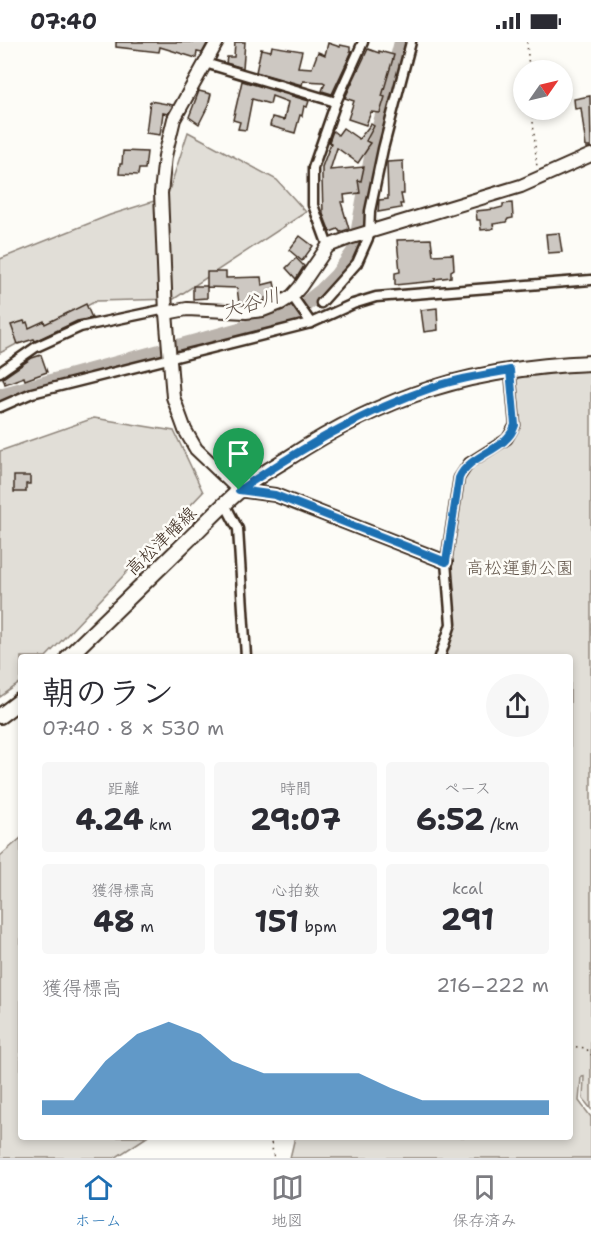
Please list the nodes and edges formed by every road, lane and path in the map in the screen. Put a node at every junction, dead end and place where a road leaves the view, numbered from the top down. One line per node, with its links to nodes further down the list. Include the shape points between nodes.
1 (217, 42): 6 (street)
2 (363, 42): 7 (street)
3 (411, 42): 11 (street, via 383,149)
4 (527, 42): 5 (path)
5 (528, 60)
6 (205, 63): 7 (street); 16 (street, via 174,119 165,156 161,193)
7 (336, 102): 12 (street, via 313,168 313,206)
8 (533, 120): 10 (path)
9 (591, 155): 10 (street)
10 (537, 179): 11 (street)
11 (367, 232): 12 (street); 15 (street, via 369,236 357,263)
12 (328, 246): 14 (street)
13 (591, 280): 17 (street, via 376,297)
14 (295, 299): 16 (street, via 246,312); 17 (street)
15 (321, 303)
16 (166, 311): 18 (street); 21 (street, via 80,327 36,346)
17 (310, 322): 18 (street)
18 (171, 359): 22 (street, via 32,393); 23 (street, via 173,397 185,430 196,449)
19 (591, 363): 20 (main road, 高松津幡線)
20 (510, 370): 23 (main road, 高松津幡線, via 436,386 393,402 304,447); 25 (street, via 513,432 463,470)
21 (0, 372)
22 (0, 407)
23 (239, 490): 24 (main road, 高松津幡線); 25 (street, via 275,495)
24 (225, 504): 26 (main road, 高松津幡線); 27 (street, via 238,529)
25 (446, 562): 28 (street, via 451,624)
26 (71, 654)
27 (246, 654)
28 (441, 654)
29 (18, 702): 30 (main road)
30 (0, 716)
31 (573, 1047): 32 (path, via 586,1048)
32 (591, 1056)
33 (271, 1140): 34 (path)
34 (274, 1158)

